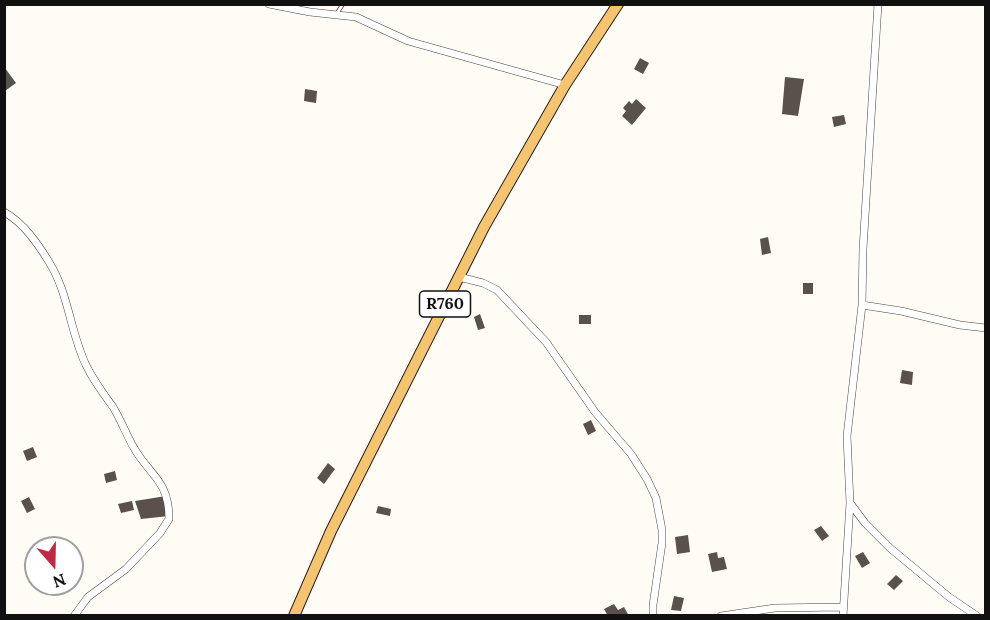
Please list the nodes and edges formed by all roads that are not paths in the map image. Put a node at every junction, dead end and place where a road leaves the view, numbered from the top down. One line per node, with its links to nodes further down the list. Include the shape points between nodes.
1 (269, 4): 5 (street)
2 (343, 4): 5 (lane)
3 (618, 4): 6 (main road, R760)
4 (878, 4): 9 (street)
5 (337, 13): 6 (street, via 356,16 408,41)
6 (565, 85): 8 (main road, R760)
7 (4, 212): 13 (street, via 19,222 50,264 62,287 87,368 135,449 161,483 168,504 169,519 160,533 126,570 88,597)
8 (459, 277): 14 (main road, R760); 15 (street, via 490,285 533,327 647,478 656,498 662,530)
9 (862, 305): 10 (street); 11 (street, via 847,436)
10 (986, 328)
11 (850, 503): 12 (street); 18 (street, via 890,548)
12 (843, 607): 16 (street, via 775,608); 17 (street)
13 (74, 615)
14 (294, 615)
15 (653, 615)
16 (721, 615)
17 (843, 615)
18 (977, 615)

